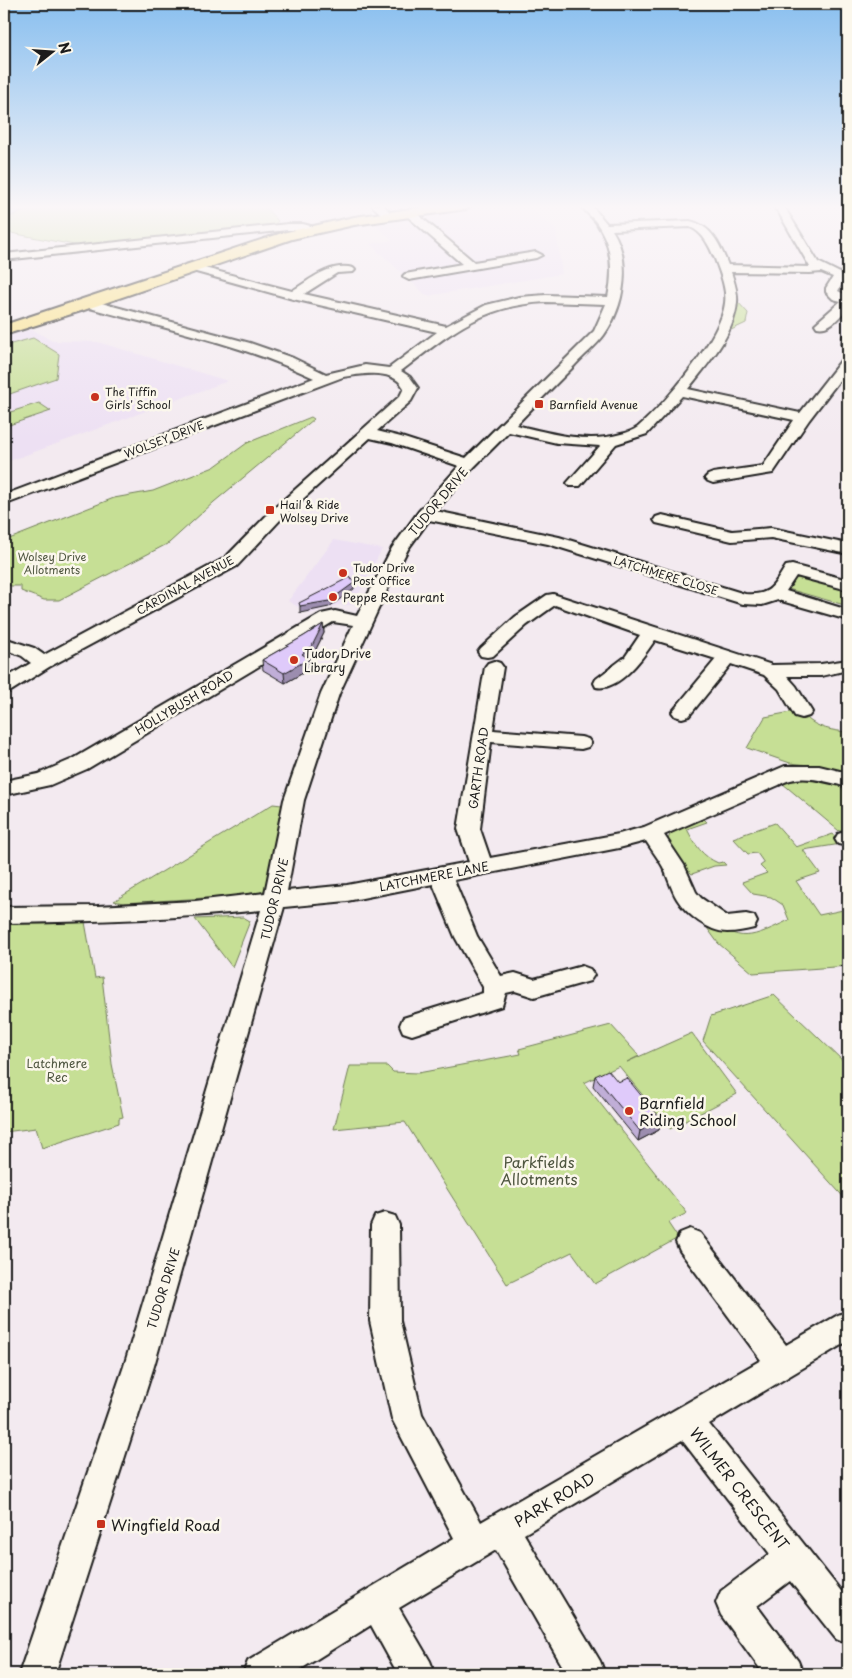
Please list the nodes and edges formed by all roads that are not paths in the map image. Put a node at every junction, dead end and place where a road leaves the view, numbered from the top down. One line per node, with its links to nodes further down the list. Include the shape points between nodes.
1 (149, 283): 10 (main road)
2 (249, 283): 7 (street)
3 (313, 283): 7 (street)
4 (618, 283): 9 (street, TUDOR DRIVE)
5 (727, 283): 19 (street, via 731,304 726,322)
6 (835, 283): 8 (street, via 832,292)
7 (292, 295): 13 (street)
8 (844, 299): 11 (street, via 830,319)
9 (614, 301): 13 (street, via 540,299 506,303 483,311); 21 (street, TUDOR DRIVE, via 598,333)
10 (90, 304): 12 (main road); 18 (street, via 245,346)
11 (821, 324)
12 (4, 330)
13 (449, 330): 17 (street)
14 (848, 339): 15 (street)
15 (848, 344)
16 (848, 361): 20 (street)
17 (392, 372): 18 (street, WOLSEY DRIVE, via 357,369); 22 (street, CARDINAL AVENUE, via 409,383 410,393)
18 (325, 378): 27 (street, WOLSEY DRIVE)
19 (680, 391): 20 (street); 23 (street, via 642,431)
20 (803, 418): 25 (street, via 768,470)
21 (506, 427): 23 (street, via 562,440); 24 (street, TUDOR DRIVE)
22 (366, 433): 24 (street); 40 (street, CARDINAL AVENUE, via 231,562)
23 (609, 442): 26 (street)
24 (469, 464): 28 (street, TUDOR DRIVE)
25 (713, 478)
26 (576, 483)
27 (4, 500)
28 (425, 514): 33 (street, LATCHMERE CLOSE, via 554,541 743,599 758,600); 36 (street, TUDOR DRIVE, via 396,555)
29 (661, 519): 30 (street, via 732,536 771,533)
30 (848, 550)
31 (565, 584): 34 (street)
32 (848, 585): 33 (street, via 792,570)
33 (777, 594): 35 (street, LATCHMERE CLOSE)
34 (553, 599): 37 (street); 47 (street, GARTH ROAD, via 521,621 491,659)
35 (848, 615)
36 (362, 622): 50 (street, HOLLYBUSH ROAD, via 336,616 327,618 80,764 43,780); 54 (street, TUDOR DRIVE, via 330,694 294,800)
37 (651, 633): 39 (street); 43 (street, via 631,661)
38 (4, 643): 40 (street, via 28,652)
39 (727, 658): 42 (street); 45 (street)
40 (43, 663): 44 (street, CARDINAL AVENUE)
41 (848, 665): 42 (street, via 820,670)
42 (772, 671): 46 (street, via 787,686)
43 (603, 683)
44 (4, 687)
45 (682, 712)
46 (802, 712)
47 (482, 735): 48 (street); 52 (street, GARTH ROAD, via 469,830)
48 (580, 743)
49 (848, 780): 51 (street, LATCHMERE LANE, via 819,772 785,772)
50 (4, 788)
51 (651, 832): 52 (street, LATCHMERE LANE); 56 (street, via 693,904 726,924)
52 (482, 867): 53 (street, LATCHMERE LANE)
53 (441, 876): 54 (street, LATCHMERE LANE, via 329,896); 58 (street, via 466,937)
54 (275, 900): 55 (street, LATCHMERE LANE, via 195,909); 69 (street, TUDOR DRIVE, via 140,1366)
55 (4, 915)
56 (746, 922)
57 (582, 975): 58 (street, via 534,988 515,982)
58 (495, 988): 59 (street, via 494,999)
59 (412, 1025)
60 (385, 1225): 65 (street, via 385,1321 408,1419)
61 (690, 1242): 63 (street)
62 (847, 1327): 63 (street, PARK ROAD)
63 (782, 1364): 64 (street, PARK ROAD)
64 (686, 1420): 65 (street, PARK ROAD); 66 (street, WILMER CRESCENT)
65 (489, 1538): 67 (street, PARK ROAD); 72 (street)
66 (794, 1557): 68 (street, WILMER CRESCENT); 73 (street, WILMER CRESCENT, via 733,1603)
67 (377, 1602): 70 (street, PARK ROAD); 71 (street)
68 (848, 1627)
69 (37, 1674)
70 (261, 1674)
71 (416, 1674)
72 (588, 1674)
73 (785, 1674)

